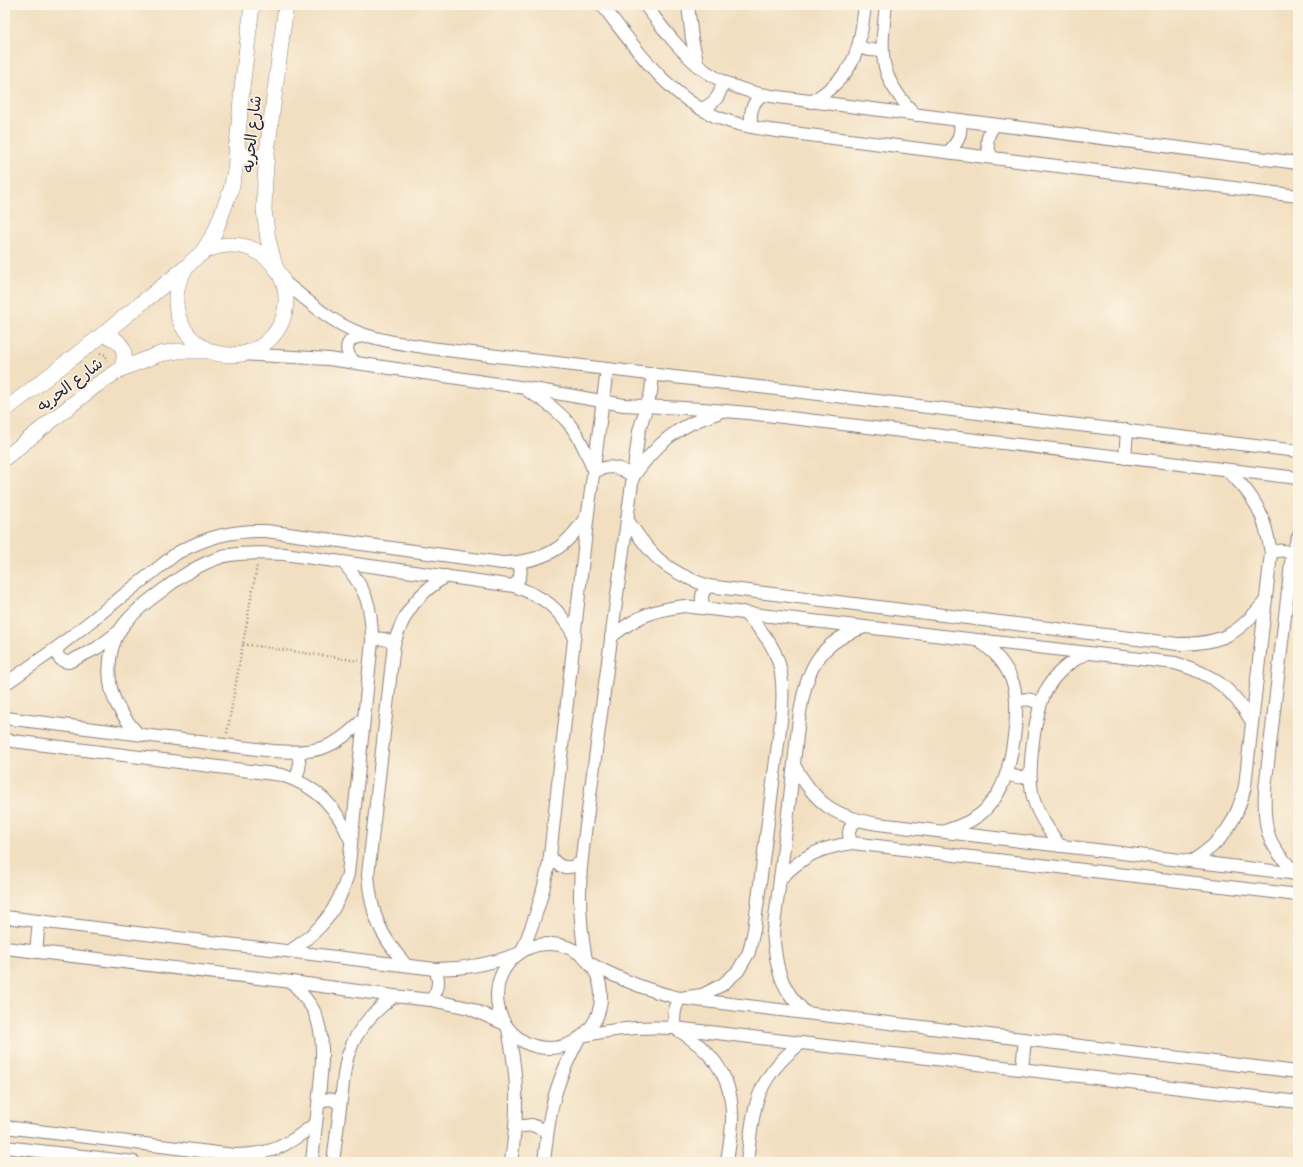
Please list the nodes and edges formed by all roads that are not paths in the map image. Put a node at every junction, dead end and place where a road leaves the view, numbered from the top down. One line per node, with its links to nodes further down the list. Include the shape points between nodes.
1 (252, 5): 19 (street, شارع الحريه)
2 (286, 5): 20 (street, شارع الحريه)
3 (602, 5): 14 (street, via 661,78)
4 (645, 5): 10 (street, via 675,43)
5 (688, 5): 10 (street)
6 (865, 5): 8 (street)
7 (886, 5): 9 (street)
8 (859, 45): 9 (street, via 872,51); 13 (street, via 852,63 841,79)
9 (882, 48): 15 (street, via 885,67 892,85 902,101)
10 (698, 66): 11 (street)
11 (723, 82): 12 (street); 14 (street, via 717,99)
12 (762, 95): 13 (street); 18 (street, via 752,108)
13 (811, 102): 15 (street)
14 (702, 109): 18 (street)
15 (916, 115): 16 (street)
16 (960, 120): 17 (street); 21 (street, via 960,135 954,147)
17 (995, 125): 22 (street, via 988,137 988,151); 23 (street)
18 (751, 127): 21 (street)
19 (236, 146): 20 (street, via 244,157 250,159 262,157); 25 (street, شارع الحريه, via 231,189 215,232)
20 (267, 152): 27 (street, شارع الحريه, via 264,210)
21 (948, 152): 22 (street)
22 (992, 157): 24 (street)
23 (1298, 164)
24 (1298, 196)
25 (200, 254): 26 (street); 27 (street, via 216,247 232,245 248,248 263,255)
26 (188, 265): 29 (street, شارع الحريه); 31 (street, via 176,292 176,307 180,321 188,334 198,344)
27 (275, 267): 28 (street)
28 (283, 281): 30 (street, via 331,318); 32 (street, via 285,313 279,328 269,340 256,349)
29 (102, 335): 34 (street, via 115,339 123,349 124,363); 40 (street, شارع الحريه)
30 (372, 336): 33 (street, via 355,338 348,344 349,357); 35 (street, via 430,348)
31 (211, 351): 32 (street, via 226,355); 34 (street, شارع الحريه, via 160,354)
32 (240, 354): 33 (street)
33 (357, 363): 37 (street)
34 (121, 369): 44 (street, شارع الحريه, via 95,386)
35 (607, 369): 36 (street); 38 (street)
36 (653, 374): 39 (street, via 651,392); 42 (street)
37 (522, 387): 38 (street); 47 (street, via 558,412 573,429 585,449)
38 (602, 402): 39 (street); 47 (street)
39 (645, 407): 41 (street); 48 (street)
40 (5, 410)
41 (726, 411): 45 (street); 48 (street, via 690,424 664,441 647,457)
42 (1127, 430): 43 (street); 45 (street)
43 (1298, 451)
44 (5, 458)
45 (1125, 458): 46 (street)
46 (1227, 470): 49 (street); 53 (street, via 1253,498 1268,534)
47 (594, 472): 48 (street, via 610,466 618,467); 50 (street)
48 (633, 477): 51 (street)
49 (1298, 478)
50 (588, 513): 56 (street, via 568,541 537,559); 65 (street)
51 (627, 519): 59 (street, via 652,555 688,579); 66 (street)
52 (1298, 536): 54 (street)
53 (1271, 553): 54 (street, via 1280,550); 60 (street)
54 (1292, 555): 90 (street)
55 (343, 562): 57 (street); 64 (street, via 284,554 229,555 212,561 170,584 151,598); 68 (street, via 364,590 370,607)
56 (519, 563): 58 (street, via 521,575); 71 (street, via 485,561 279,532 229,533 211,537 177,553)
57 (446, 576): 58 (street); 69 (street, via 431,585 407,611)
58 (514, 586): 65 (street, via 533,593 551,604 565,619)
59 (708, 586): 61 (street, via 702,594 702,604); 70 (street)
60 (1266, 600): 70 (street, via 1252,617 1230,634 1218,640 1198,644); 80 (street)
61 (705, 608): 62 (street); 66 (street, via 684,606 658,610 627,624)
62 (743, 612): 63 (street); 79 (street, via 770,642 778,660 783,680)
63 (866, 627): 67 (street); 81 (street, via 834,641 812,668 806,684)
64 (119, 631): 71 (street, via 97,648 69,662 58,656); 82 (street, via 112,648 110,686 116,704)
65 (575, 637): 96 (street)
66 (611, 637): 98 (street)
67 (978, 640): 72 (street); 75 (street, via 993,651 1005,666 1013,684)
68 (372, 641): 69 (street, via 380,638); 78 (street)
69 (394, 644): 101 (street)
70 (1178, 644): 73 (street, via 1181,652)
71 (58, 647): 74 (street)
72 (1087, 653): 73 (street); 76 (street, via 1072,660 1058,673 1047,688)
73 (1175, 663): 80 (street, via 1194,668 1212,677 1241,704)
74 (5, 684)
75 (1016, 702): 76 (street, via 1031,700); 86 (street, via 1012,749)
76 (1040, 705): 87 (street)
77 (5, 718): 82 (street)
78 (363, 719): 84 (street, via 350,733 334,744 316,750); 93 (street)
79 (781, 721): 81 (street, via 790,719); 106 (street)
80 (1252, 722): 89 (street)
81 (799, 724): 85 (street)
82 (138, 734): 84 (street)
83 (5, 740): 88 (street, via 269,772)
84 (297, 752): 88 (street, via 300,766)
85 (794, 765): 91 (street, via 805,784 819,800); 102 (street)
86 (1007, 772): 87 (street, via 1021,778); 92 (street, via 998,793 984,811 965,824)
87 (1030, 774): 95 (street, via 1038,812)
88 (295, 779): 93 (street, via 314,790 330,804 343,822)
89 (1245, 786): 90 (street, via 1254,791); 97 (street, via 1241,802 1227,830 1206,853)
90 (1265, 789): 100 (street, via 1266,827 1272,845 1283,861)
91 (857, 821): 92 (street); 94 (street, via 849,830)
92 (943, 832): 95 (street)
93 (352, 842): 99 (street)
94 (852, 843): 102 (street, via 832,846 813,853 795,864); 103 (street)
95 (1060, 846): 97 (street)
96 (550, 856): 98 (street, via 553,861 564,867 576,866); 111 (street, via 540,901 530,932)
97 (1192, 861): 100 (street)
98 (581, 862): 112 (street, via 580,921)
99 (348, 874): 101 (street, via 360,879); 109 (street, via 333,910 307,940)
100 (1298, 874)
101 (368, 875): 113 (street, via 374,915 392,950)
102 (780, 879): 107 (street)
103 (1298, 894)
104 (5, 917): 105 (street)
105 (39, 921): 109 (street); 110 (street)
106 (754, 930): 107 (street, via 766,936); 117 (street, via 749,952 738,971 722,986 702,995)
107 (773, 932): 119 (street, via 780,976 790,996)
108 (5, 948): 110 (street)
109 (290, 951): 113 (street)
110 (36, 952): 115 (street)
111 (520, 952): 112 (street, via 549,944 575,951); 114 (street, via 478,966); 120 (street, via 508,962 497,986 499,1012)
112 (587, 961): 117 (street, via 612,976 642,988); 122 (street, via 596,975 601,1001 598,1014)
113 (406, 965): 114 (street)
114 (435, 969): 118 (street, via 439,985)
115 (292, 982): 116 (street); 128 (street, via 314,1011 320,1028 323,1064)
116 (394, 996): 118 (street); 129 (street, via 380,1007 357,1034 345,1067)
117 (680, 998): 119 (street); 121 (street, via 674,1012)
118 (431, 1000): 120 (street, via 469,1008)
119 (805, 1013): 123 (street)
120 (507, 1026): 122 (street, via 518,1038 542,1048 555,1048); 134 (street, via 516,1078)
121 (675, 1028): 122 (street, via 628,1027); 124 (street); 130 (street, via 706,1050 718,1065 726,1082)
122 (581, 1037): 135 (street, via 559,1083)
123 (1025, 1039): 125 (street); 126 (street)
124 (801, 1043): 125 (street); 131 (street, via 773,1069 763,1085)
125 (1022, 1069): 127 (street)
126 (1298, 1072)
127 (1298, 1102)
128 (319, 1104): 129 (street, via 330,1099); 132 (street)
129 (340, 1105): 142 (street)
130 (732, 1113): 131 (street, via 738,1109 745,1109); 145 (street)
131 (752, 1116): 146 (street)
132 (316, 1123): 138 (street, via 286,1145); 141 (street)
133 (5, 1127): 138 (street)
134 (515, 1127): 135 (street, via 532,1125); 143 (street)
135 (547, 1131): 144 (street)
136 (5, 1147): 137 (street)
137 (43, 1151): 139 (street); 140 (street)
138 (236, 1158)
139 (51, 1162)
140 (134, 1162)
141 (312, 1162)
142 (333, 1162)
143 (511, 1162)
144 (544, 1162)
145 (727, 1162)
146 (747, 1162)

